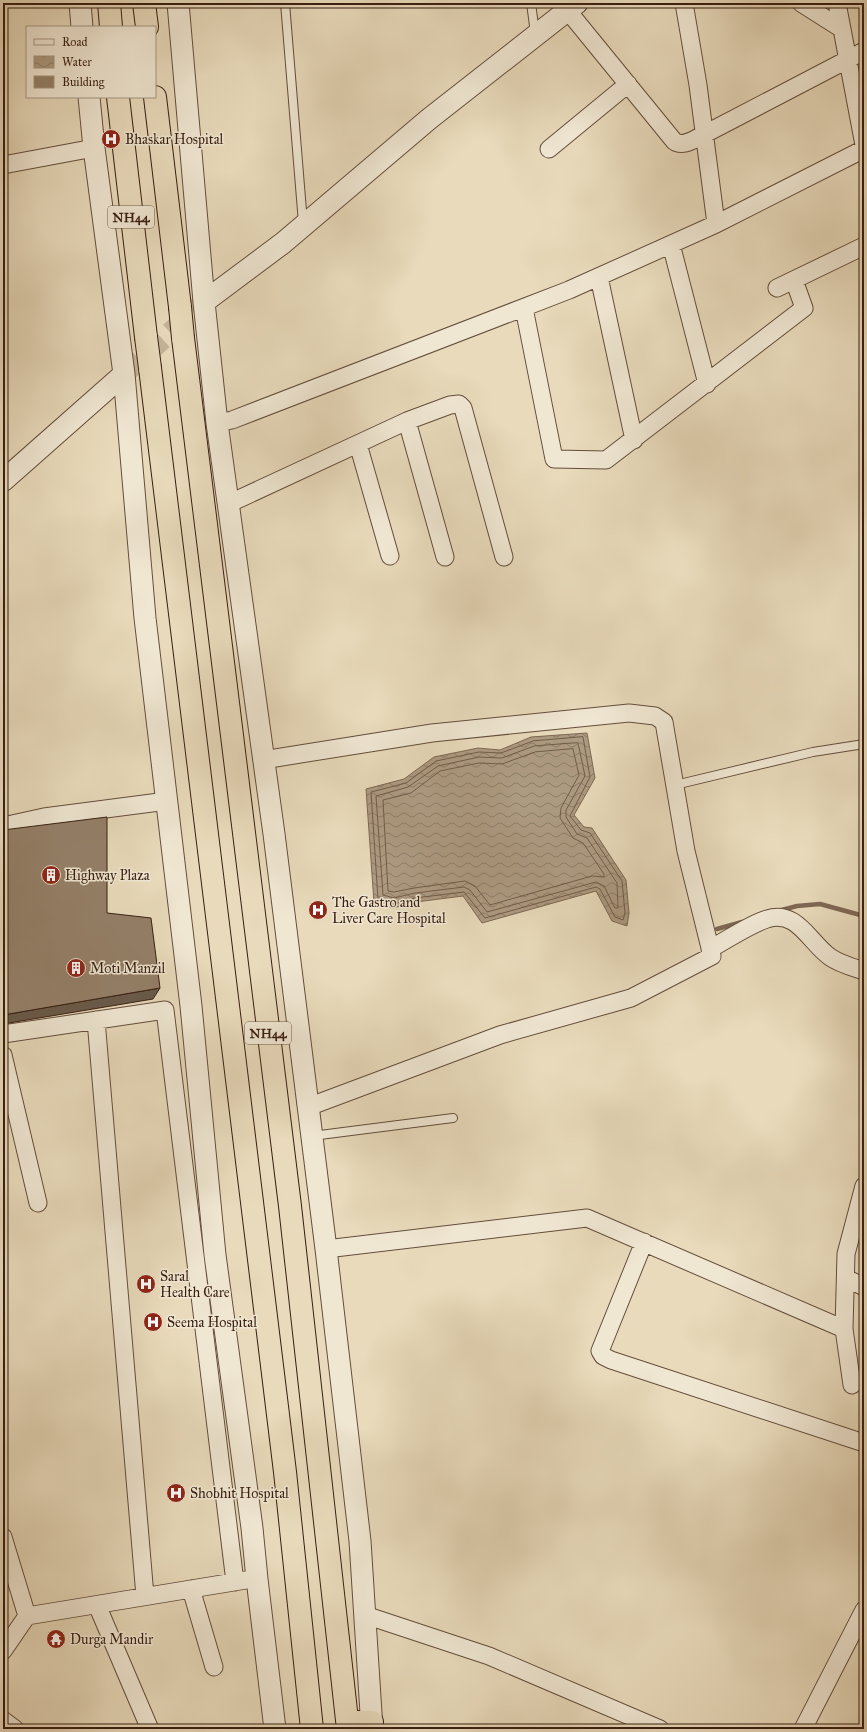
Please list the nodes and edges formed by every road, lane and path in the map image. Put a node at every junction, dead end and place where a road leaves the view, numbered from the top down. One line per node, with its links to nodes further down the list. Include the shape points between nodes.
1 (80, 3): 11 (street)
2 (109, 3): 12 (highway)
3 (144, 3): 13 (highway)
4 (178, 3): 35 (street)
5 (284, 3): 29 (lane)
6 (531, 3): 15 (lane)
7 (684, 3): 22 (street, via 698,85)
8 (800, 3): 14 (street)
9 (838, 3): 14 (street)
10 (572, 7): 15 (street); 18 (street)
11 (82, 26)
12 (111, 26)
13 (147, 26)
14 (842, 29): 17 (street)
15 (535, 36): 29 (street, via 429,120)
16 (864, 51): 17 (street)
17 (848, 60): 22 (street); 23 (street)
18 (628, 84): 22 (street, via 676,143 686,143); 25 (street)
19 (89, 98): 24 (street)
20 (118, 98): 87 (highway, NH44, bridge, via 285,1472)
21 (155, 98): 82 (highway, NH44, bridge, via 290,1206)
22 (703, 135): 28 (street)
23 (864, 145)
24 (94, 148): 27 (street); 37 (street)
25 (549, 149)
26 (864, 149): 28 (street)
27 (3, 165)
28 (716, 224): 30 (street)
29 (303, 226): 35 (street)
30 (671, 244): 32 (street); 38 (street)
31 (864, 246): 33 (street)
32 (598, 277): 36 (street); 41 (street)
33 (794, 280): 34 (street); 38 (street, via 804,308)
34 (777, 288)
35 (204, 302): 40 (street)
36 (524, 308): 40 (street, via 232,420); 41 (street, via 554,459 606,460)
37 (124, 374): 43 (street); 51 (street, via 145,618)
38 (707, 384): 41 (street)
39 (407, 421): 42 (street); 46 (street); 47 (street, via 450,405 459,404 463,408)
40 (217, 423): 44 (street)
41 (634, 440)
42 (358, 444): 44 (street); 45 (street)
43 (3, 481)
44 (228, 504): 49 (street)
45 (390, 556)
46 (445, 557)
47 (504, 557)
48 (864, 744): 50 (lane, via 814,752)
49 (263, 760): 50 (street, via 432,732 629,713 655,716 664,722); 58 (street)
50 (675, 785): 53 (street, via 686,850)
51 (166, 801): 52 (street, via 44,817); 71 (street, via 191,1006 215,1255 252,1528)
52 (3, 826)
53 (710, 949): 54 (street, via 766,919 785,916 799,925 830,957); 58 (street, via 712,956 631,998 500,1035)
54 (864, 971)
55 (96, 1020): 56 (street); 72 (street, via 165,1010); 74 (street)
56 (3, 1034)
57 (3, 1055): 62 (street)
58 (308, 1107): 60 (street)
59 (453, 1118): 60 (lane)
60 (312, 1136): 64 (street)
61 (864, 1186): 65 (street, via 846,1254)
62 (38, 1203)
63 (644, 1242): 64 (street, via 587,1218); 67 (street); 69 (street, via 600,1351 603,1356)
64 (326, 1250): 77 (street, via 360,1541)
65 (846, 1278): 66 (street); 67 (street)
66 (864, 1287)
67 (844, 1329): 68 (street)
68 (852, 1385)
69 (864, 1443)
70 (3, 1537): 78 (street)
71 (256, 1579): 72 (street); 86 (street)
72 (235, 1582): 73 (street)
73 (191, 1589): 74 (street); 80 (street)
74 (145, 1596): 75 (street)
75 (97, 1605): 78 (street); 85 (street)
76 (864, 1610): 89 (street)
77 (365, 1615): 83 (street); 88 (street, via 489,1656)
78 (27, 1616): 79 (street)
79 (3, 1651)
80 (214, 1667)
81 (3, 1720): 84 (street)
82 (348, 1725): 83 (highway)
83 (372, 1726)
84 (15, 1729)
85 (148, 1729)
86 (275, 1729)
87 (312, 1729)
88 (660, 1729)
89 (803, 1729)

